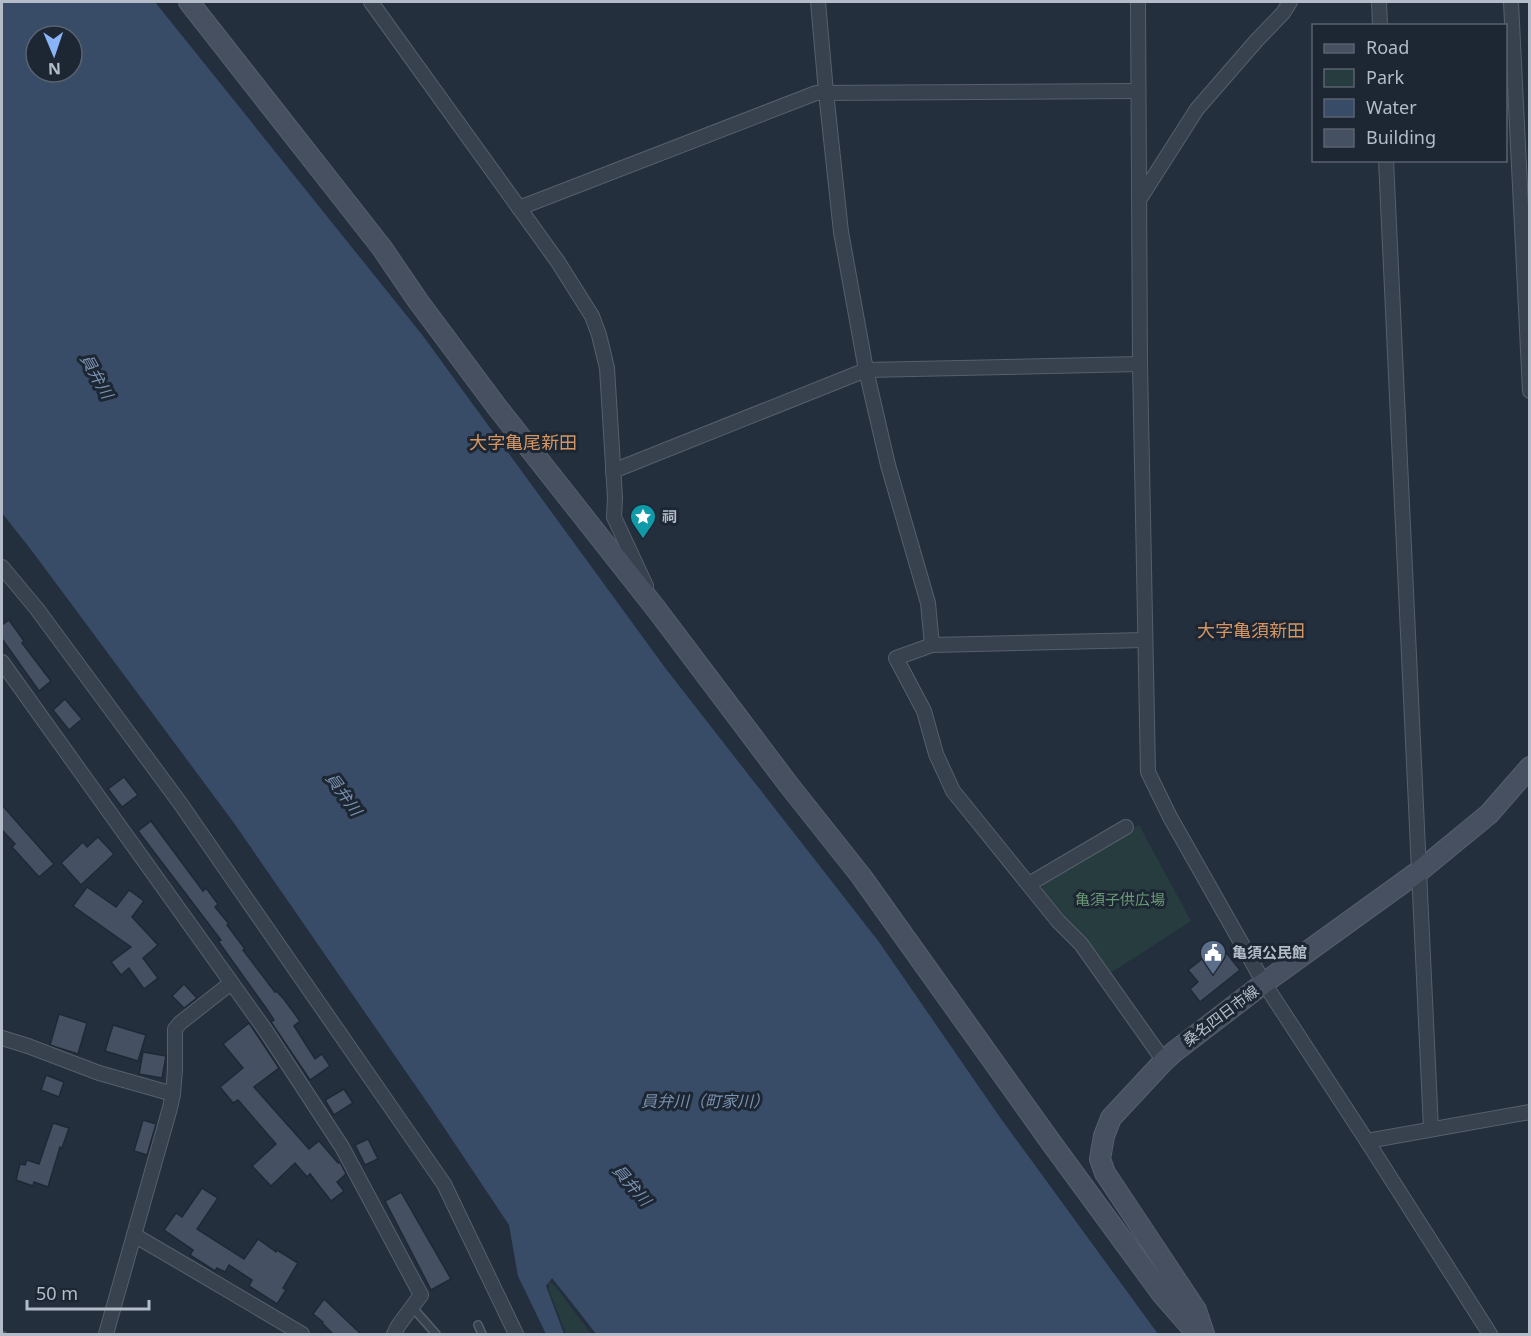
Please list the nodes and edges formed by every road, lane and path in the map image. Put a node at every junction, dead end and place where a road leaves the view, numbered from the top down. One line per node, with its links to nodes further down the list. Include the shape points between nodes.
1 (189, 2): 19 (street)
2 (371, 2): 13 (street)
3 (818, 2): 10 (street)
4 (1137, 2): 9 (street)
5 (1290, 2): 12 (street, via 1197,109)
6 (1379, 2): 8 (street)
7 (1511, 2): 16 (street)
8 (1380, 24)
9 (1138, 91): 10 (street); 12 (street)
10 (826, 92): 13 (street); 15 (street, via 842,232)
11 (1386, 162): 25 (street)
12 (1139, 201): 14 (street)
13 (519, 208): 17 (street, via 558,262 592,316 599,335 607,368)
14 (1140, 364): 15 (street); 20 (street)
15 (866, 370): 17 (street); 21 (street, via 888,465 928,603)
16 (1530, 391)
17 (613, 471): 19 (street, via 614,517)
18 (2, 567): 45 (street, via 180,804 444,1184)
19 (657, 610): 46 (street, via 861,876 1050,1141)
20 (1145, 640): 21 (street); 28 (street, via 1148,772)
21 (932, 645): 26 (street, via 896,658 924,711 952,791)
22 (2, 662): 27 (street)
23 (1530, 767): 25 (street, 桑名四日市線, via 1489,814)
24 (1126, 827): 26 (street)
25 (1419, 871): 28 (street, 桑名四日市線); 33 (street)
26 (1029, 884): 30 (street, via 1081,944)
27 (231, 983): 31 (street, via 175,1029); 36 (street, via 342,1147 421,1295)
28 (1264, 983): 30 (street, 桑名四日市線); 34 (street)
29 (2, 1038): 31 (street, via 99,1073)
30 (1164, 1061): 47 (street, 桑名四日市線, via 1112,1118 1100,1159 1104,1173 1196,1310)
31 (173, 1094): 35 (street)
32 (1530, 1112): 33 (street)
33 (1431, 1129): 34 (street)
34 (1366, 1141): 48 (street)
35 (134, 1235): 40 (street); 41 (street)
36 (412, 1308): 42 (street); 43 (lane)
37 (478, 1325): 44 (lane)
38 (2, 1332): 39 (path)
39 (9, 1335)
40 (106, 1335)
41 (302, 1335)
42 (394, 1335)
43 (436, 1335)
44 (482, 1335)
45 (516, 1335)
46 (1197, 1335)
47 (1204, 1335)
48 (1490, 1335)

